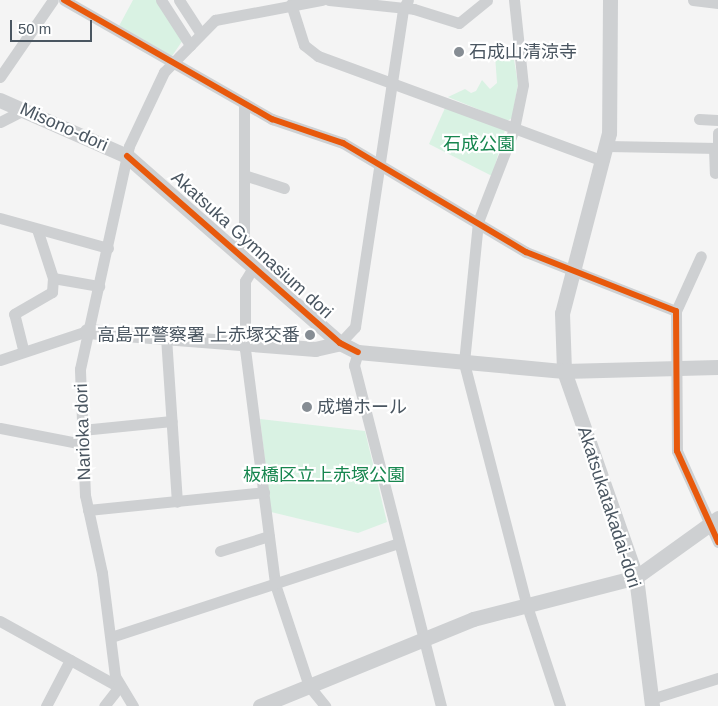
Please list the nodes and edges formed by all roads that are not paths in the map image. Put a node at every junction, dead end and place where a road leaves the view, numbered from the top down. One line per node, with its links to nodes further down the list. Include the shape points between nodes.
1 (53, 0): 20 (street)
2 (64, 0): 19 (street)
3 (162, 0): 18 (street)
4 (179, 0): 17 (street)
5 (318, 0): 6 (street); 13 (street)
6 (322, 0)
7 (329, 0): 12 (street)
8 (486, 0): 14 (street, via 459,23)
9 (514, 0): 28 (street, via 523,85)
10 (610, 0): 30 (street, Akatsukatakadai-dori)
11 (693, 0): 15 (street)
12 (370, 3): 14 (street)
13 (291, 4): 16 (street); 21 (street, via 299,35 310,51)
14 (406, 4): 21 (street)
15 (718, 4)
16 (254, 6): 17 (street, via 215,20)
17 (201, 34): 18 (street)
18 (190, 45): 19 (street)
19 (172, 62): 23 (street); 32 (street, Narioka dori)
20 (0, 77)
21 (393, 82): 28 (street); 34 (street)
22 (0, 100): 24 (street, Misono-dori)
23 (244, 103): 34 (street, via 272,119 344,143); 36 (street)
24 (24, 110): 27 (street); 32 (street, Misono-dori)
25 (699, 119): 26 (street)
26 (718, 120)
27 (0, 122)
28 (514, 129): 33 (street); 39 (street)
29 (718, 133): 31 (street)
30 (607, 146): 31 (street); 33 (street, Akatsukatakadai-dori)
31 (717, 148): 35 (street)
32 (127, 156): 41 (street, Narioka dori); 42 (street, Akatsuka Gymnasium dori)
33 (603, 162): 45 (street, Akatsukatakadai-dori)
34 (380, 165): 39 (street); 51 (street, via 354,328)
35 (715, 173)
36 (244, 175): 37 (street); 42 (street, via 244,236)
37 (284, 188)
38 (0, 218): 40 (street)
39 (478, 222): 45 (street, via 526,252); 56 (street)
40 (37, 229): 41 (street); 46 (street)
41 (108, 248): 47 (street, Narioka dori)
42 (236, 251): 44 (street, Akatsuka Gymnasium dori)
43 (701, 256): 48 (street)
44 (254, 266): 51 (street, Akatsuka Gymnasium dori); 52 (street, via 245,281)
45 (574, 270): 48 (street); 59 (street, Akatsukatakadai-dori, via 562,317)
46 (53, 278): 47 (street); 53 (street, via 52,292 14,314)
47 (99, 286): 49 (street, Narioka dori)
48 (676, 311): 58 (street)
49 (87, 331): 50 (street); 53 (street, via 29,353); 62 (street, Narioka dori, via 80,369)
50 (166, 337): 52 (street); 60 (street)
51 (340, 343): 52 (street, via 315,350); 54 (street, Akatsuka Gymnasium dori)
52 (245, 344): 64 (street)
53 (23, 349): 55 (street)
54 (358, 352): 56 (street, Akatsuka Gymnasium dori); 70 (street, via 354,365)
55 (0, 360)
56 (464, 362): 59 (street, Akatsuka Gymnasium dori); 74 (street)
57 (718, 366): 58 (street, Akatsuka Gymnasium dori)
58 (675, 367): 59 (street, Akatsuka Gymnasium dori); 67 (street, via 677,451)
59 (564, 371): 72 (street, Akatsukatakadai-dori)
60 (172, 421): 62 (street); 65 (street)
61 (0, 428): 63 (street)
62 (82, 430): 63 (street, Narioka dori)
63 (83, 444): 66 (street, Narioka dori)
64 (264, 492): 65 (street); 68 (street)
65 (178, 502): 66 (street)
66 (88, 510): 76 (street, Narioka dori)
67 (714, 520): 69 (street); 72 (street)
68 (269, 536): 71 (street); 73 (street)
69 (718, 542)
70 (399, 543): 73 (street); 77 (street)
71 (220, 551)
72 (636, 577): 74 (street); 82 (street, Akatsukatakadai-dori)
73 (275, 584): 76 (street); 80 (street)
74 (528, 606): 77 (street); 89 (street)
75 (0, 621): 78 (street)
76 (110, 637): 81 (street, Narioka dori)
77 (423, 637): 80 (street); 88 (street)
78 (70, 660): 81 (street); 83 (street)
79 (718, 678): 82 (street)
80 (309, 686): 86 (street); 87 (street)
81 (119, 687): 84 (street); 85 (street, Narioka dori)
82 (652, 703)
83 (46, 706)
84 (104, 706)
85 (133, 706)
86 (260, 706)
87 (325, 706)
88 (441, 706)
89 (560, 706)

